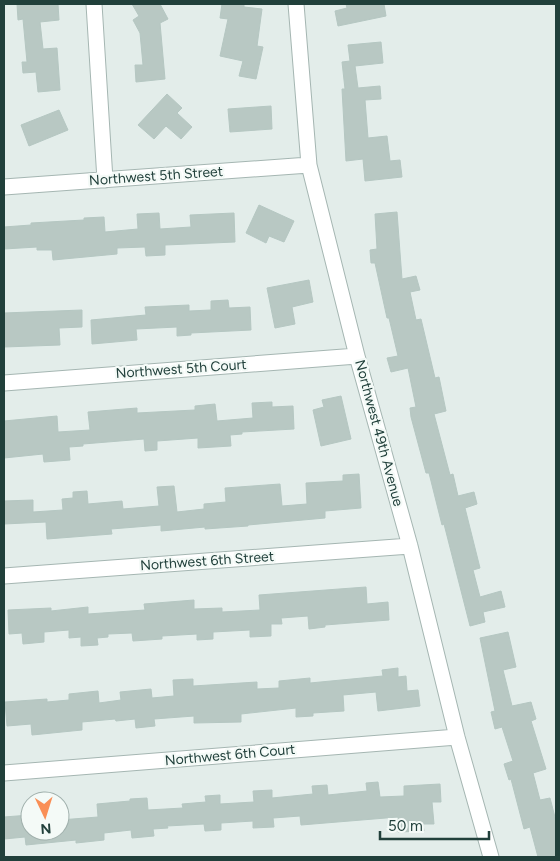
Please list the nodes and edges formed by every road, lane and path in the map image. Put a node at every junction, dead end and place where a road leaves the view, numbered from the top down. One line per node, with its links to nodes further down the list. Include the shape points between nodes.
1 (94, 4): 4 (street)
2 (296, 4): 3 (street, Northwest 49th Avenue)
3 (309, 165): 4 (street, Northwest 5th Street); 6 (street, Northwest 49th Avenue)
4 (105, 180): 5 (street, Northwest 5th Street)
5 (4, 187)
6 (357, 356): 7 (street, Northwest 5th Court); 8 (street, Northwest 49th Avenue)
7 (4, 383)
8 (410, 546): 9 (street, Northwest 6th Street); 10 (street, Northwest 49th Avenue)
9 (4, 576)
10 (457, 737): 11 (street, Northwest 6th Court); 12 (street, Northwest 49th Avenue)
11 (4, 773)
12 (491, 857)

